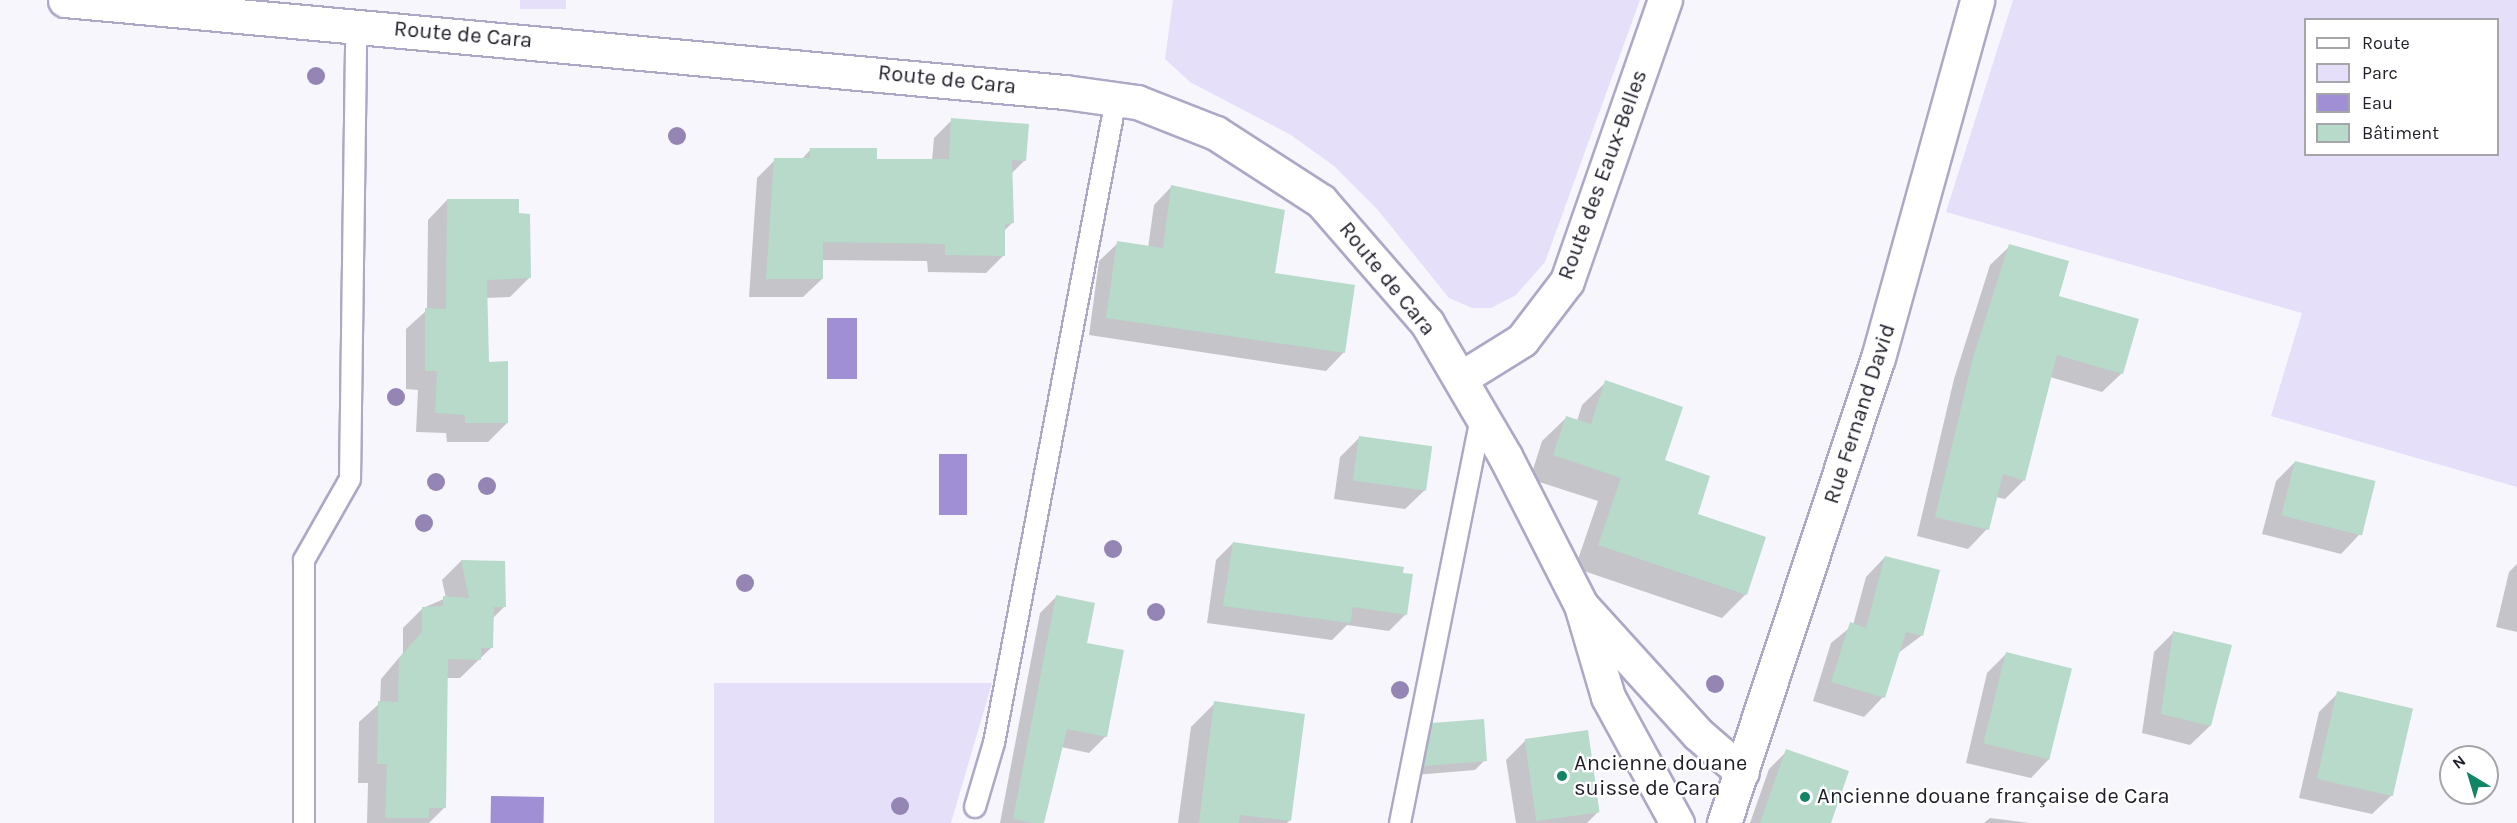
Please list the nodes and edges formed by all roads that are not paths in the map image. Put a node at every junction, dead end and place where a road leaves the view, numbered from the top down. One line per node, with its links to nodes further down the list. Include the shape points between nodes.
1 (65, 0): 4 (street, Route de Cara)
2 (1665, 0): 6 (street, Route des Eaux-Belles, via 1567,281 1522,340)
3 (1977, 0): 9 (street, Rue Fernand David, via 1878,358)
4 (356, 26): 5 (street, Route de Cara); 11 (lane, via 350,478 304,560)
5 (1116, 99): 6 (street, Route de Cara, via 1216,133 1321,201 1394,280); 10 (lane, via 994,743)
6 (1461, 378): 7 (street, Route de Cara)
7 (1482, 414): 8 (street, Route de Cara); 12 (lane)
8 (1581, 606): 9 (street, Route de Cara, via 1698,734); 13 (street, Route de Cara, via 1608,697)
9 (1742, 772): 14 (street, Rue Fernand David)
10 (975, 807)
11 (304, 823)
12 (1400, 823)
13 (1677, 823)
14 (1724, 823)

